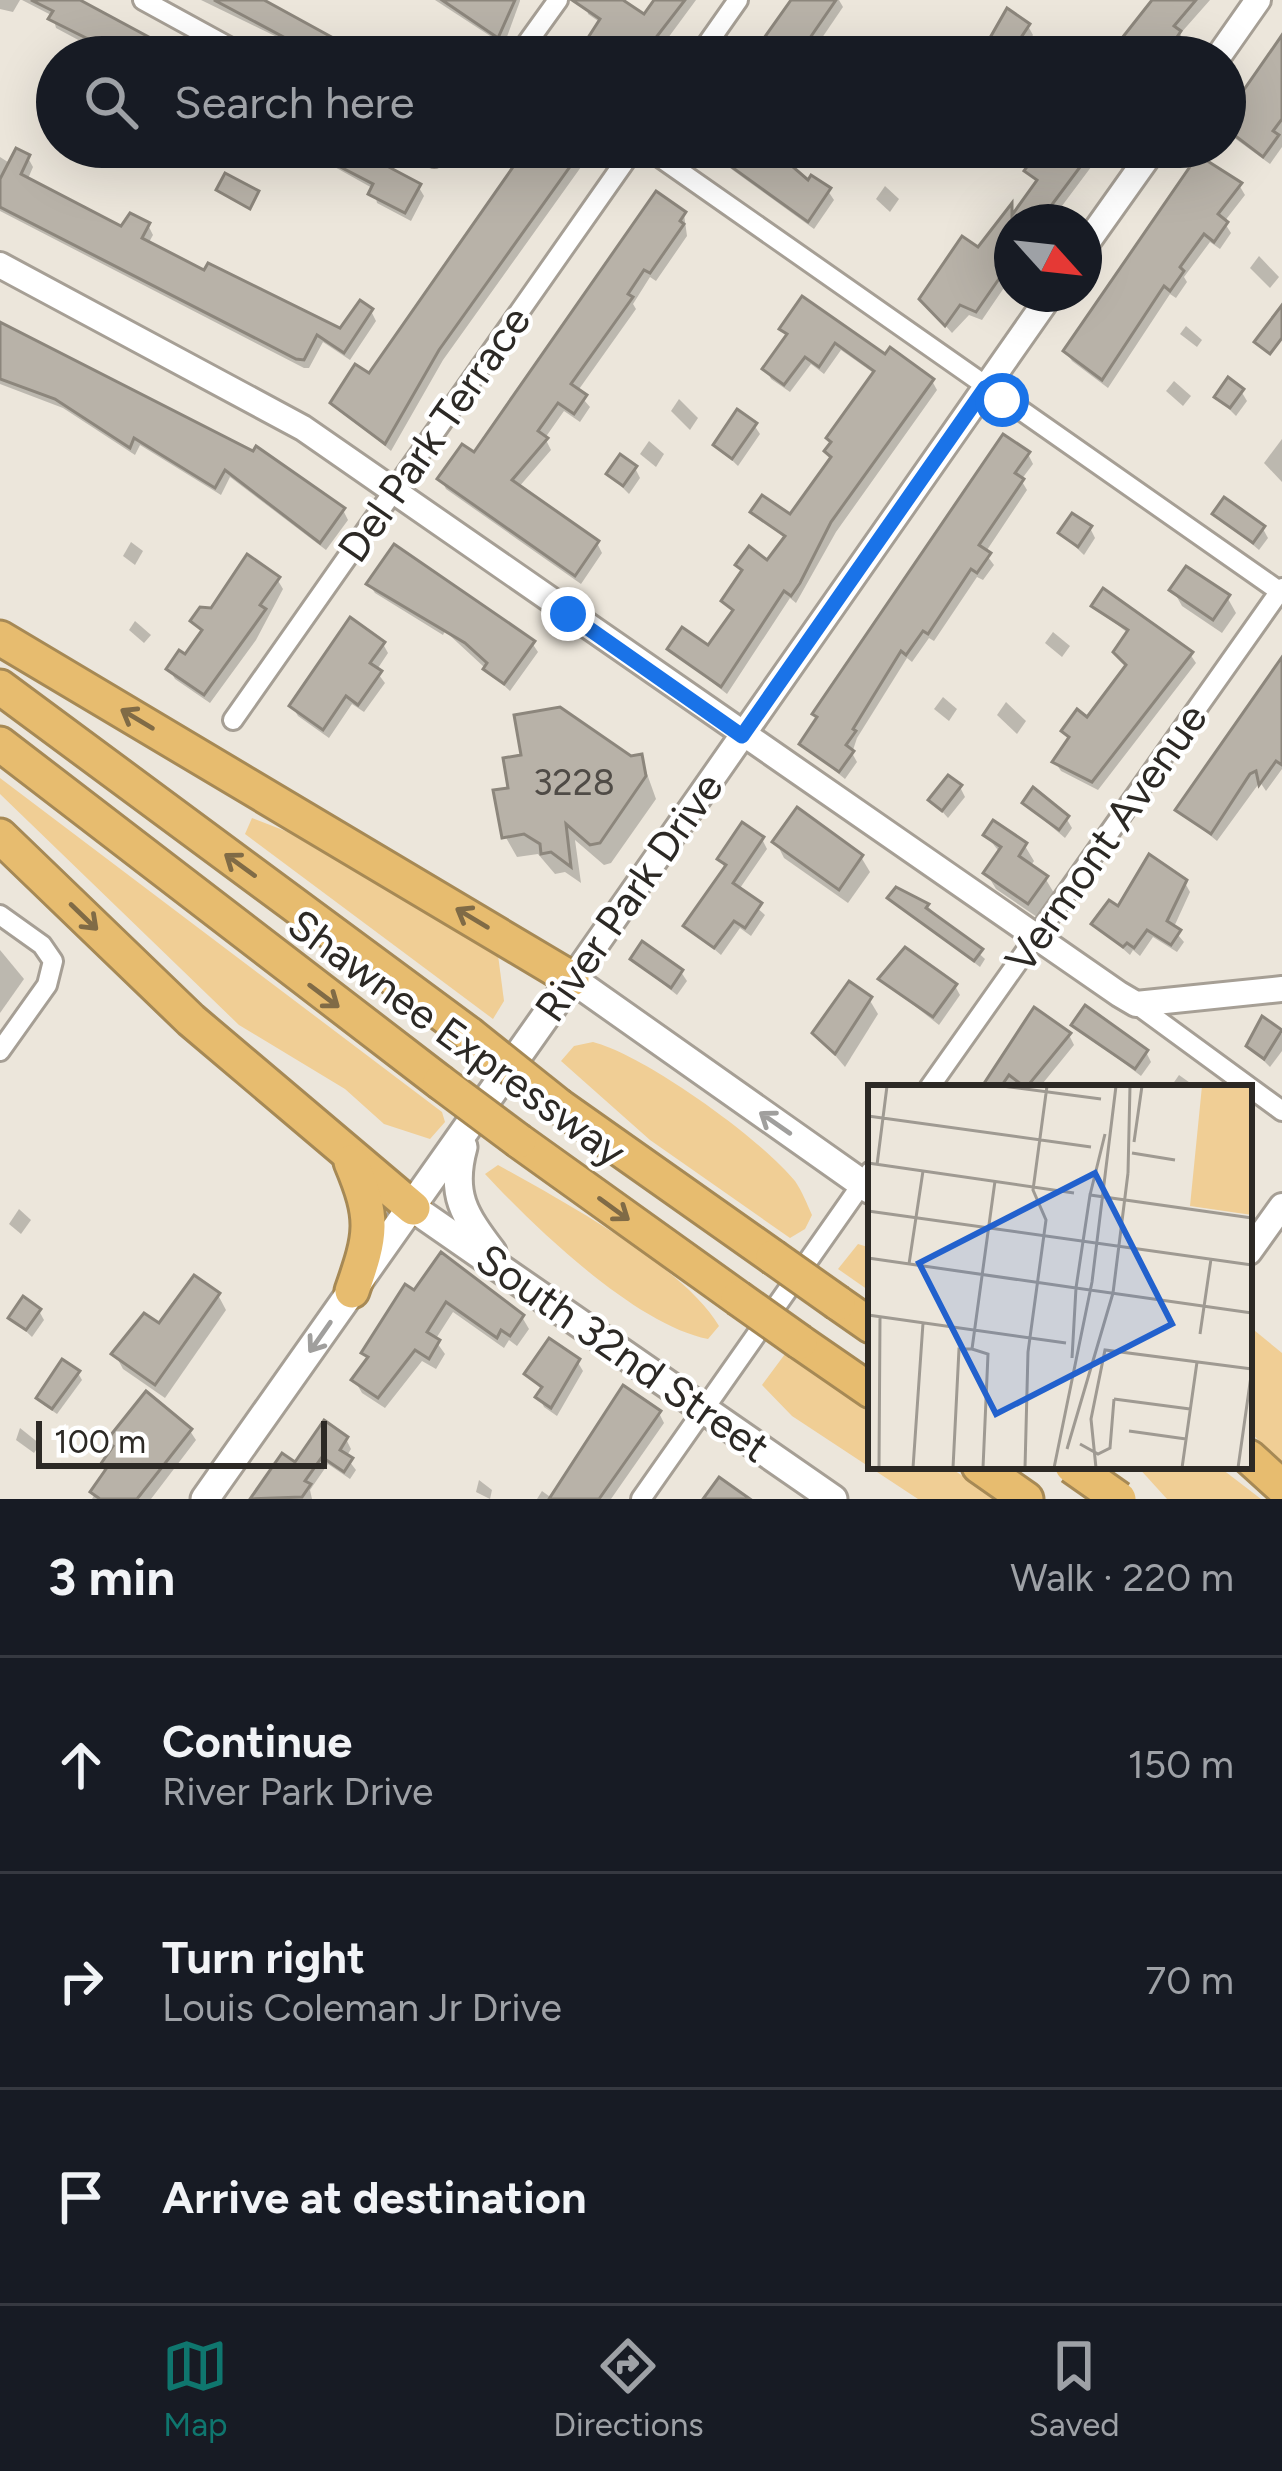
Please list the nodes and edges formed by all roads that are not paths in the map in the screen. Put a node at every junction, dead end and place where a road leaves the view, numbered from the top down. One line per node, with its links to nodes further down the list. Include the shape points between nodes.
1 (142, 0): 5 (street)
2 (558, 0): 6 (street)
3 (738, 0): 7 (street)
4 (1258, 0): 8 (street)
5 (209, 36)
6 (532, 36)
7 (713, 36)
8 (1233, 36)
9 (620, 168): 16 (street, Del Park Terrace)
10 (675, 168): 15 (street)
11 (1139, 168): 12 (street)
12 (1102, 222)
13 (0, 265): 16 (street, via 244,393)
14 (1038, 312): 15 (street, River Park Drive)
15 (985, 388): 17 (street); 21 (street, River Park Drive)
16 (394, 491): 20 (street, Del Park Terrace); 21 (street)
17 (1281, 591): 25 (street, Vermont Avenue)
18 (0, 638): 26 (highway, one-way to 18)
19 (0, 687): 42 (highway, Shawnee Expressway, one-way to 19, bridge, via 560,1106)
20 (233, 720)
21 (742, 736): 25 (street); 26 (street, River Park Drive)
22 (0, 744): 43 (highway, Shawnee Expressway, one-way to 43, bridge, via 519,1141)
23 (0, 836): 35 (highway, one-way to 35, via 191,1020)
24 (0, 915): 29 (street, via 52,961 46,985)
25 (1035, 940): 28 (street); 30 (street, Vermont Avenue)
26 (572, 979): 34 (main road, River Park Drive); 36 (main road, one-way to 26)
27 (1282, 989): 28 (street)
28 (1136, 1004): 31 (street)
29 (0, 1051)
30 (931, 1085)
31 (1246, 1085)
32 (1252, 1090): 33 (street)
33 (1282, 1111)
34 (468, 1131): 38 (main road, River Park Drive); 40 (main road, via 456,1180 459,1206)
35 (347, 1155): 38 (highway); 41 (highway, via 370,1207 370,1238)
36 (868, 1182): 44 (street)
37 (1282, 1206): 39 (street)
38 (413, 1208): 40 (main road, South 32nd Street); 41 (main road, River Park Drive)
39 (1252, 1248)
40 (508, 1274): 44 (main road, South 32nd Street)
41 (352, 1291): 50 (main road, River Park Drive, one-way to 50)
42 (868, 1324)
43 (868, 1389)
44 (704, 1409): 51 (street); 52 (main road, South 32nd Street)
45 (1252, 1460): 49 (highway)
46 (983, 1469): 53 (highway)
47 (1076, 1469): 55 (highway, bridge)
48 (1098, 1469): 54 (main road)
49 (1282, 1487)
50 (206, 1499)
51 (641, 1499)
52 (833, 1499)
53 (1026, 1499)
54 (1077, 1499)
55 (1119, 1499)

